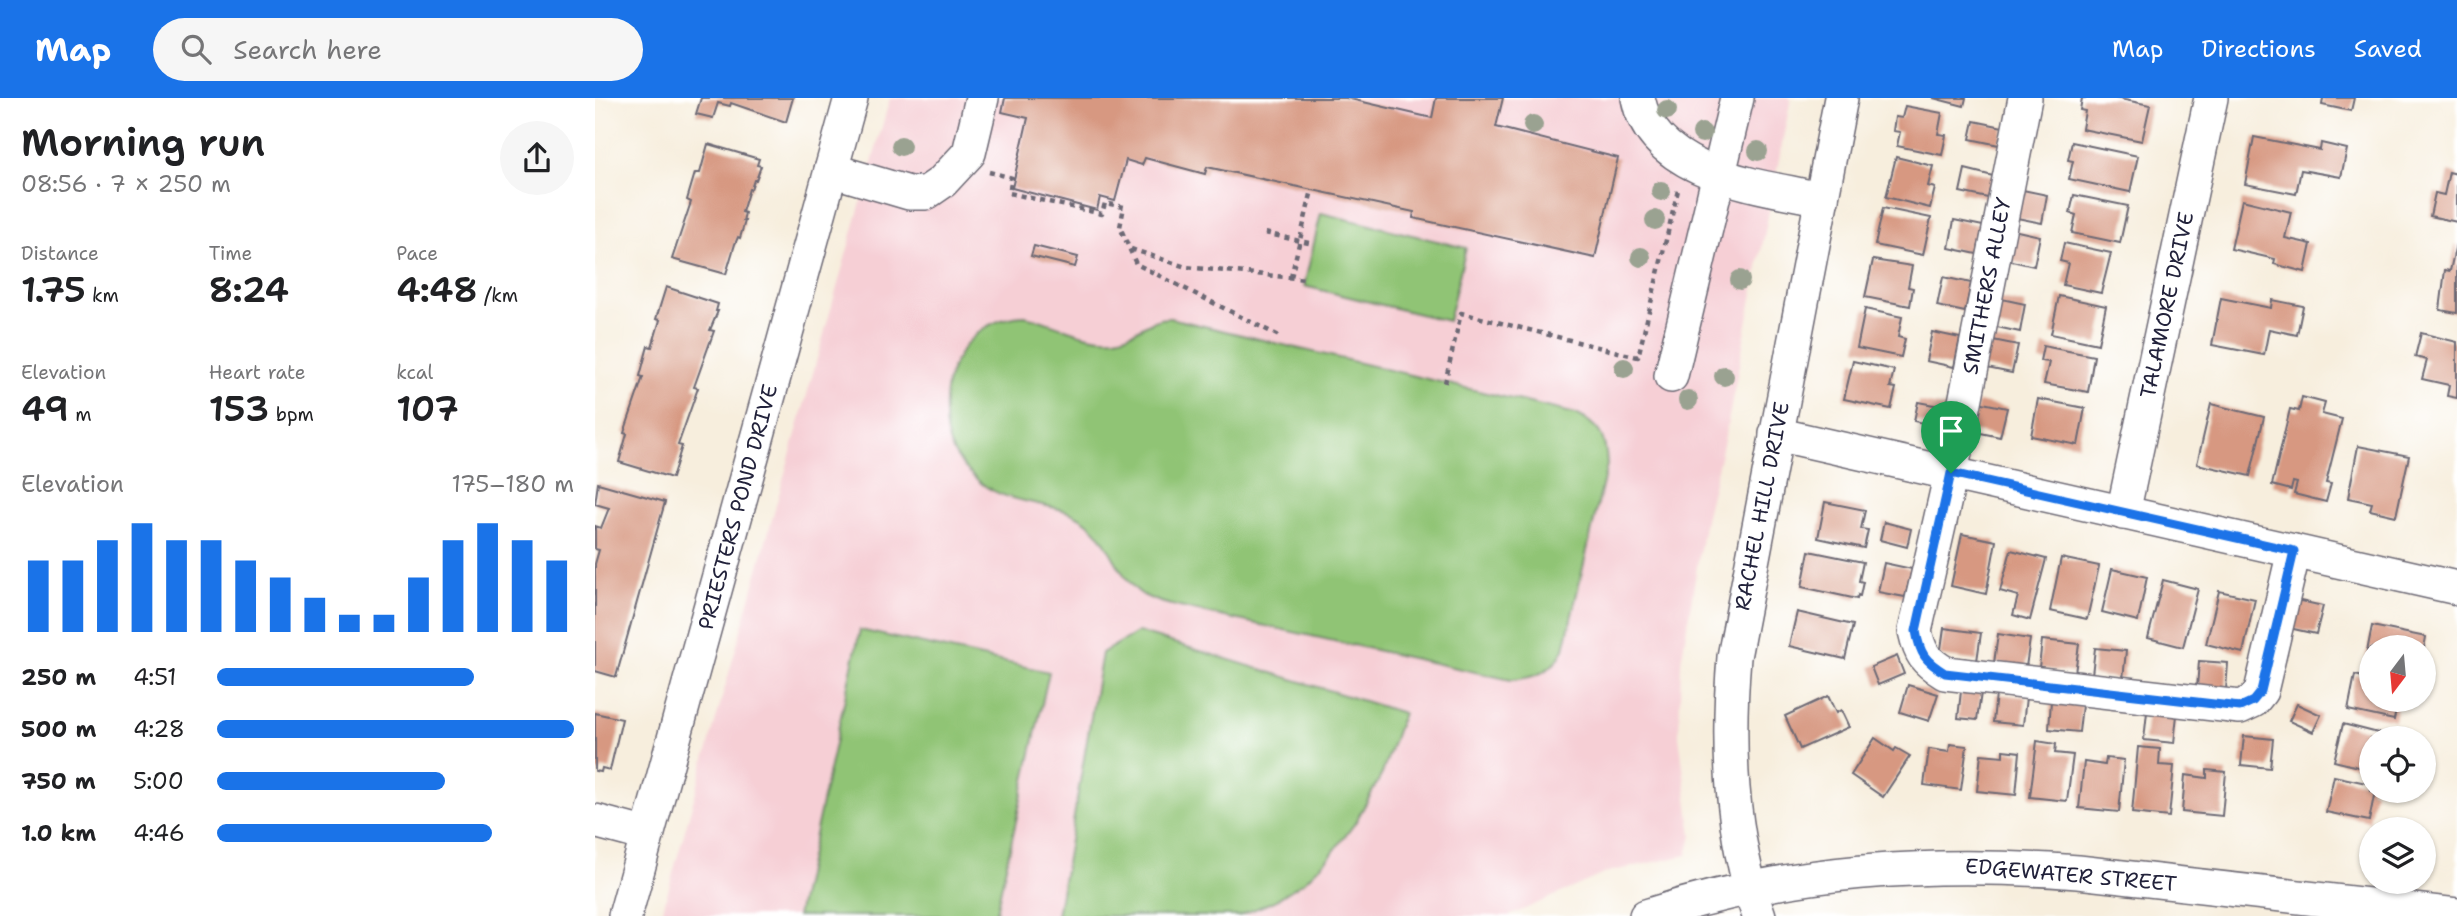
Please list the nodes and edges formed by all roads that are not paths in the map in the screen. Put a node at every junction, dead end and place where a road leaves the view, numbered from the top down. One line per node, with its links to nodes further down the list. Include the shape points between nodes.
1 (851, 98): 8 (street, PRIESTERS POND DRIVE)
2 (982, 98): 8 (street, via 969,153 926,193 909,193)
3 (1638, 98): 9 (street, via 1651,129 1695,166)
4 (1737, 98): 9 (street)
5 (1841, 98): 10 (street, RACHEL HILL DRIVE)
6 (2025, 98): 13 (street, SMITHERS ALLEY)
7 (2211, 98): 14 (street, TALAMORE DRIVE)
8 (831, 170): 18 (street, PRIESTERS POND DRIVE)
9 (1719, 177): 10 (street); 11 (street)
10 (1822, 200): 12 (street, RACHEL HILL DRIVE)
11 (1671, 376)
12 (1776, 434): 13 (street); 19 (street, RACHEL HILL DRIVE, via 1740,620 1731,692 1733,791)
13 (1951, 473): 14 (street); 15 (street, SMITHERS ALLEY, via 1916,631 1919,649 1930,664 1945,673 2240,707 2261,691)
14 (2123, 513): 15 (street)
15 (2294, 551): 16 (street)
16 (2457, 588)
17 (595, 821): 18 (street)
18 (647, 835): 21 (street, PRIESTERS POND DRIVE)
19 (1754, 902): 20 (street, EDGEWATER STREET, via 1887,869 2015,867); 22 (street, EDGEWATER STREET)
20 (2457, 915)
21 (625, 916)
22 (1646, 916)

